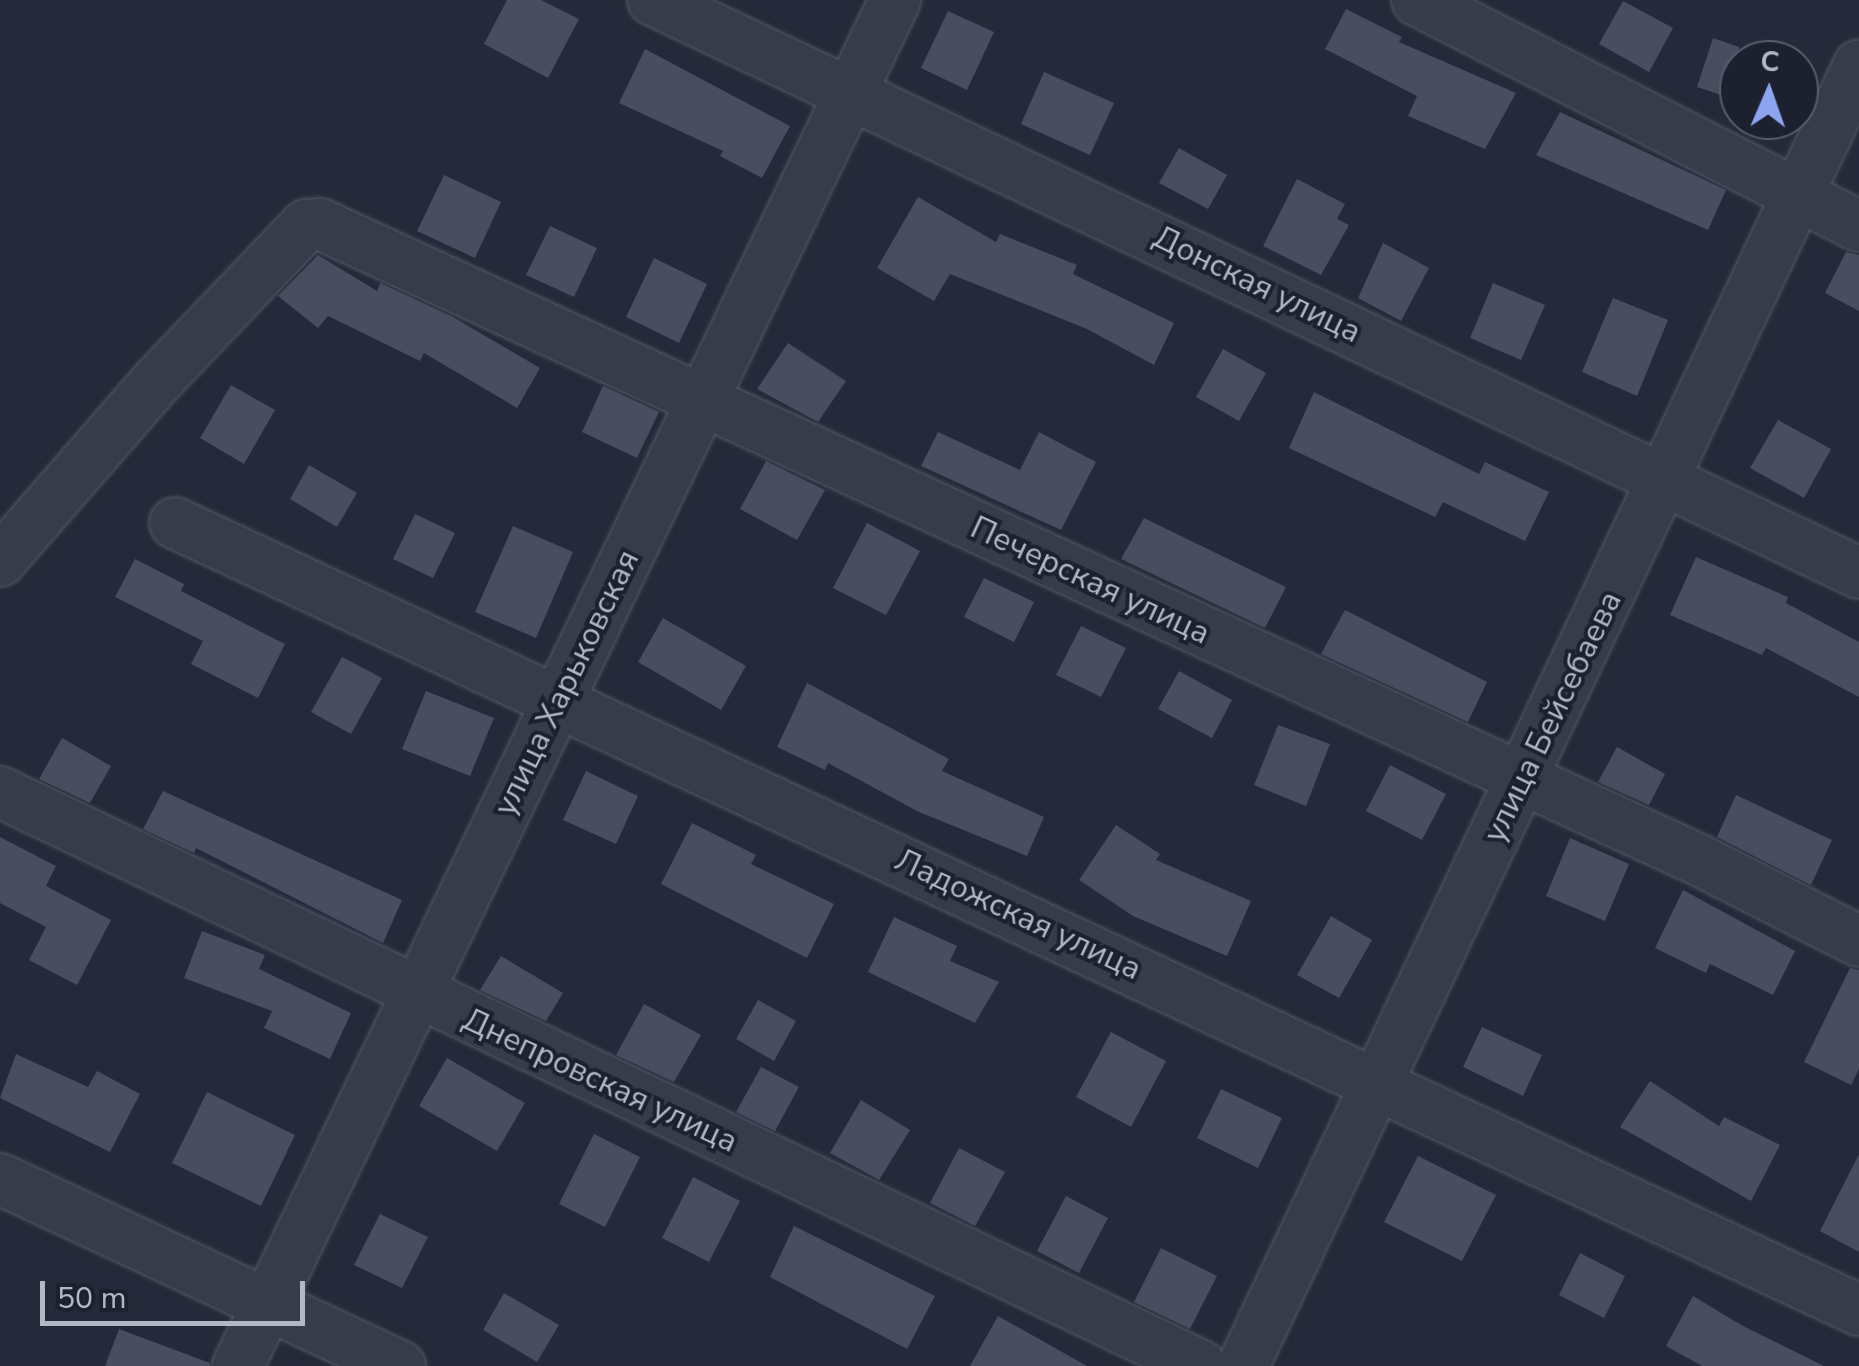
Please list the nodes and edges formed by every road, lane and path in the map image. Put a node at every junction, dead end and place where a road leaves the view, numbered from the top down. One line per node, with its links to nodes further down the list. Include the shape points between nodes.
1 (653, 0): 5 (street, Донская улица)
2 (896, 0): 5 (street, улица Харьковская)
3 (1417, 0): 6 (street)
4 (1859, 65): 6 (street, улица Бейсебаева)
5 (850, 91): 8 (street, улица Харьковская); 9 (street, Донская улица)
6 (1797, 198): 7 (street); 9 (street, улица Бейсебаева)
7 (1859, 226)
8 (702, 399): 11 (street, Печерская улица, via 320,224 306,226); 13 (street, улица Харьковская); 14 (street, Печерская улица)
9 (1667, 481): 12 (street, Донская улица); 14 (street, улица Бейсебаева)
10 (175, 524): 13 (street, Ладожская улица)
11 (0, 560)
12 (1859, 573)
13 (560, 704): 17 (street, улица Харьковская); 18 (street, Ладожская улица)
14 (1521, 784): 16 (street, Печерская улица, via 1698,860); 18 (street, улица Бейсебаева)
15 (0, 792): 17 (street, Днепровская улица)
16 (1859, 941)
17 (416, 995): 20 (street, улица Харьковская); 24 (street, Днепровская улица)
18 (1378, 1080): 21 (street, Ладожская улица); 25 (street, улица Бейсебаева)
19 (0, 1179): 20 (street)
20 (267, 1302): 22 (street, улица Харьковская); 23 (street)
21 (1859, 1310)
22 (238, 1366)
23 (400, 1366)
24 (1201, 1366)
25 (1242, 1366)

